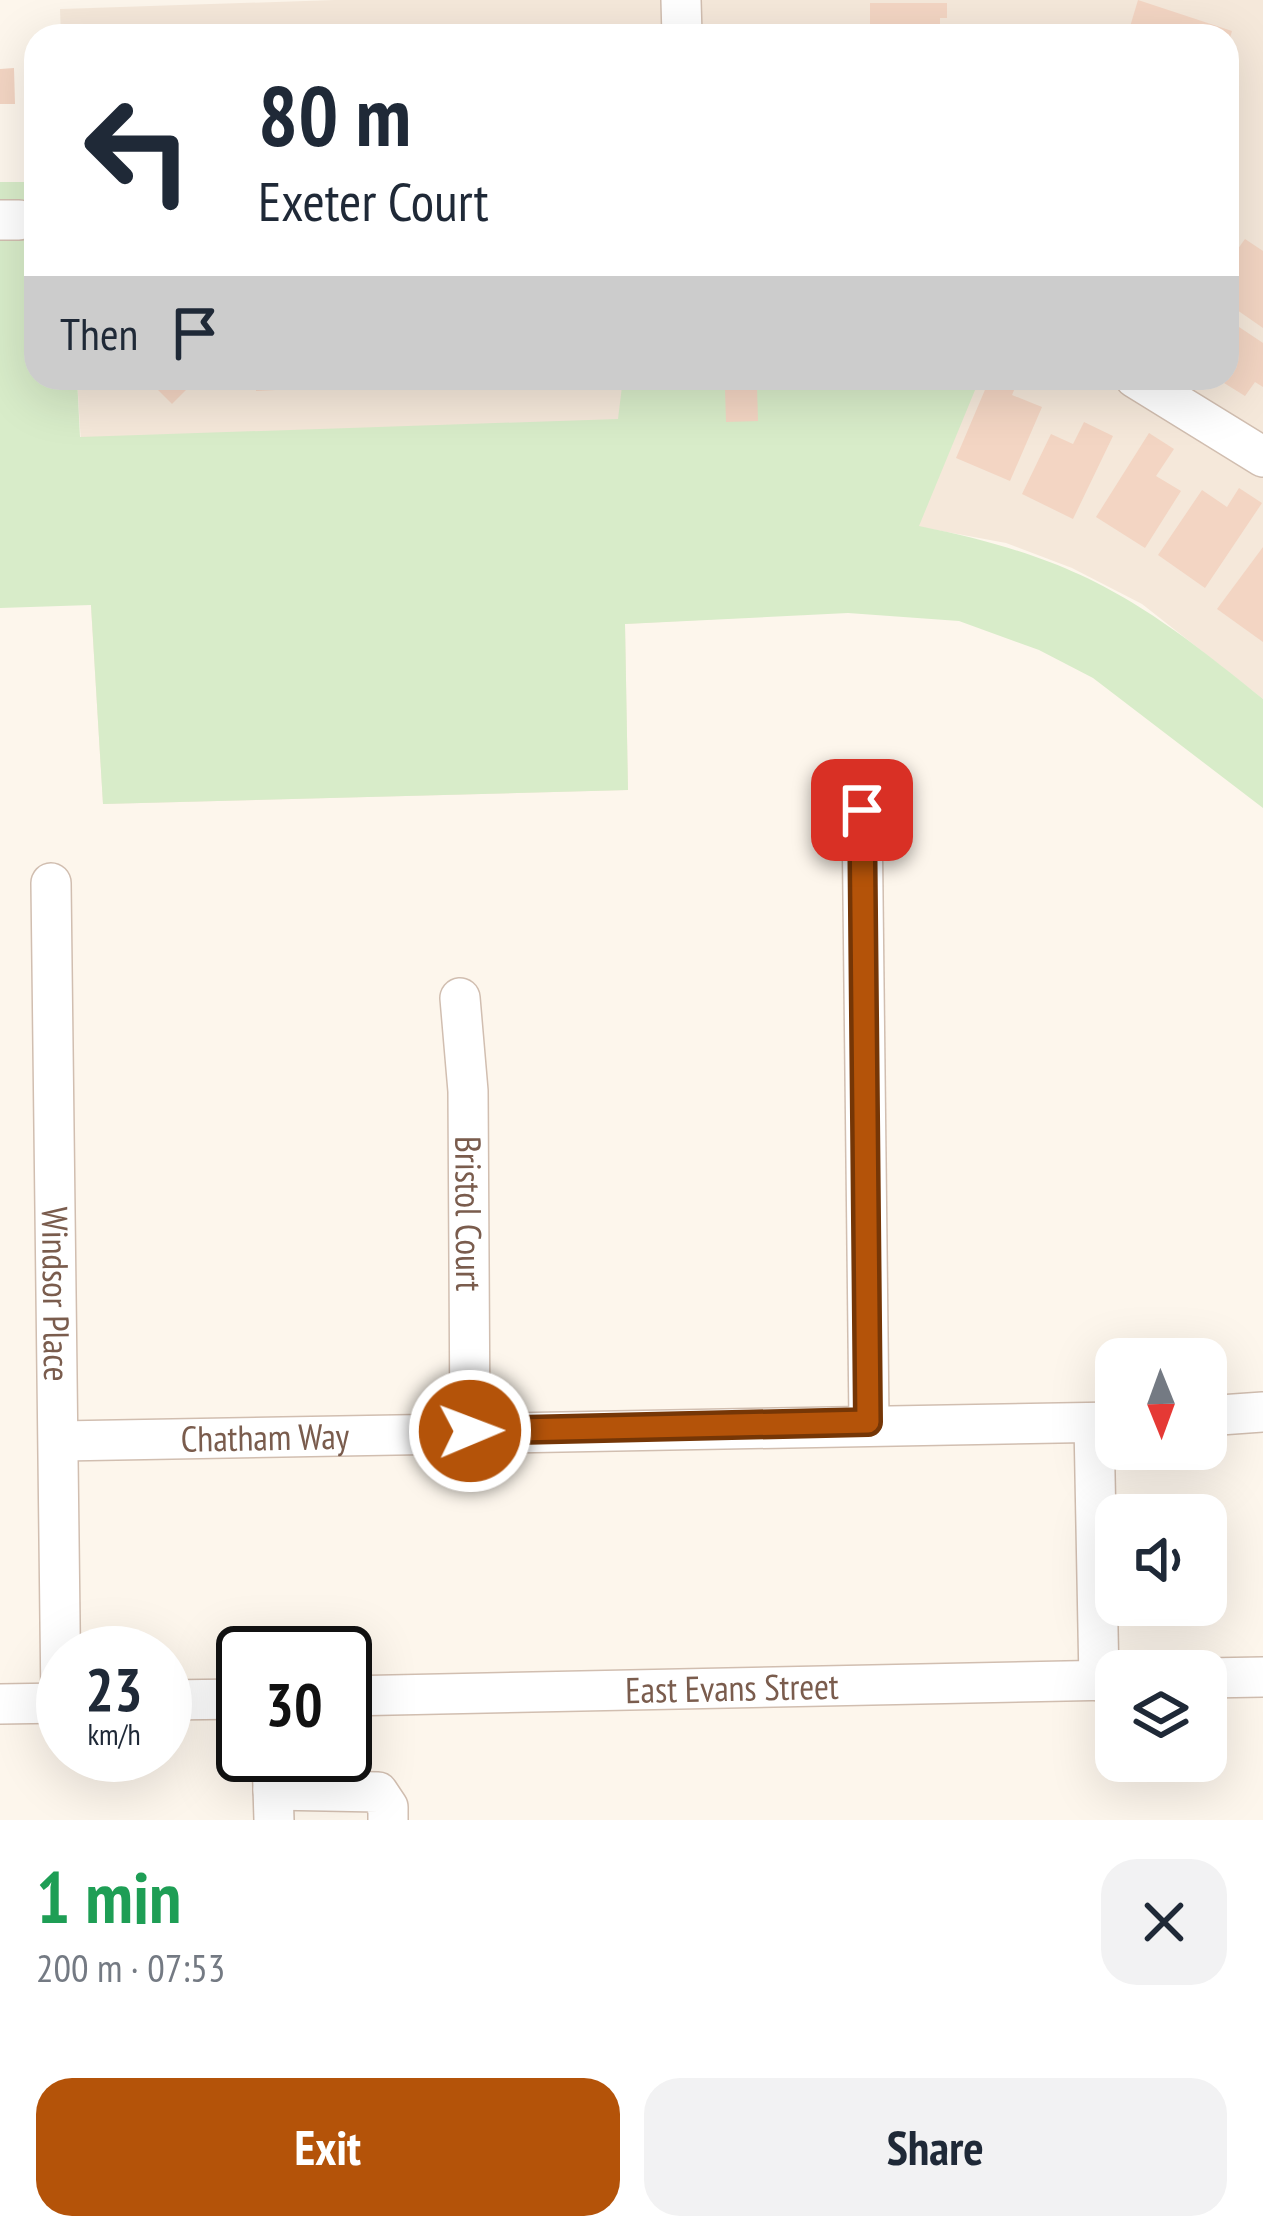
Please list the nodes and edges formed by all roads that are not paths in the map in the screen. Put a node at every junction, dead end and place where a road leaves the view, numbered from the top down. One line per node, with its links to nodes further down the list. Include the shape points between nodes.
1 (1154, 390): 2 (street)
2 (1263, 457)
3 (862, 810): 8 (street)
4 (51, 883): 11 (street, Windsor Place)
5 (460, 998): 10 (street, Bristol Court)
6 (1263, 1412): 7 (street)
7 (1227, 1415)
8 (868, 1422): 9 (street, Chatham Way); 10 (street, Chatham Way)
9 (1095, 1422)
10 (470, 1431): 11 (street, Chatham Way)
11 (61, 1441): 13 (street, Windsor Place)
12 (1106, 1470): 14 (street)
13 (62, 1626)
14 (1108, 1650)
15 (1263, 1677): 16 (street)
16 (1227, 1678)
17 (1095, 1680): 18 (street, East Evans Street)
18 (372, 1695)
19 (36, 1703): 20 (street)
20 (0, 1704)
21 (273, 1788): 22 (street, via 378,1792)
22 (388, 1820)

